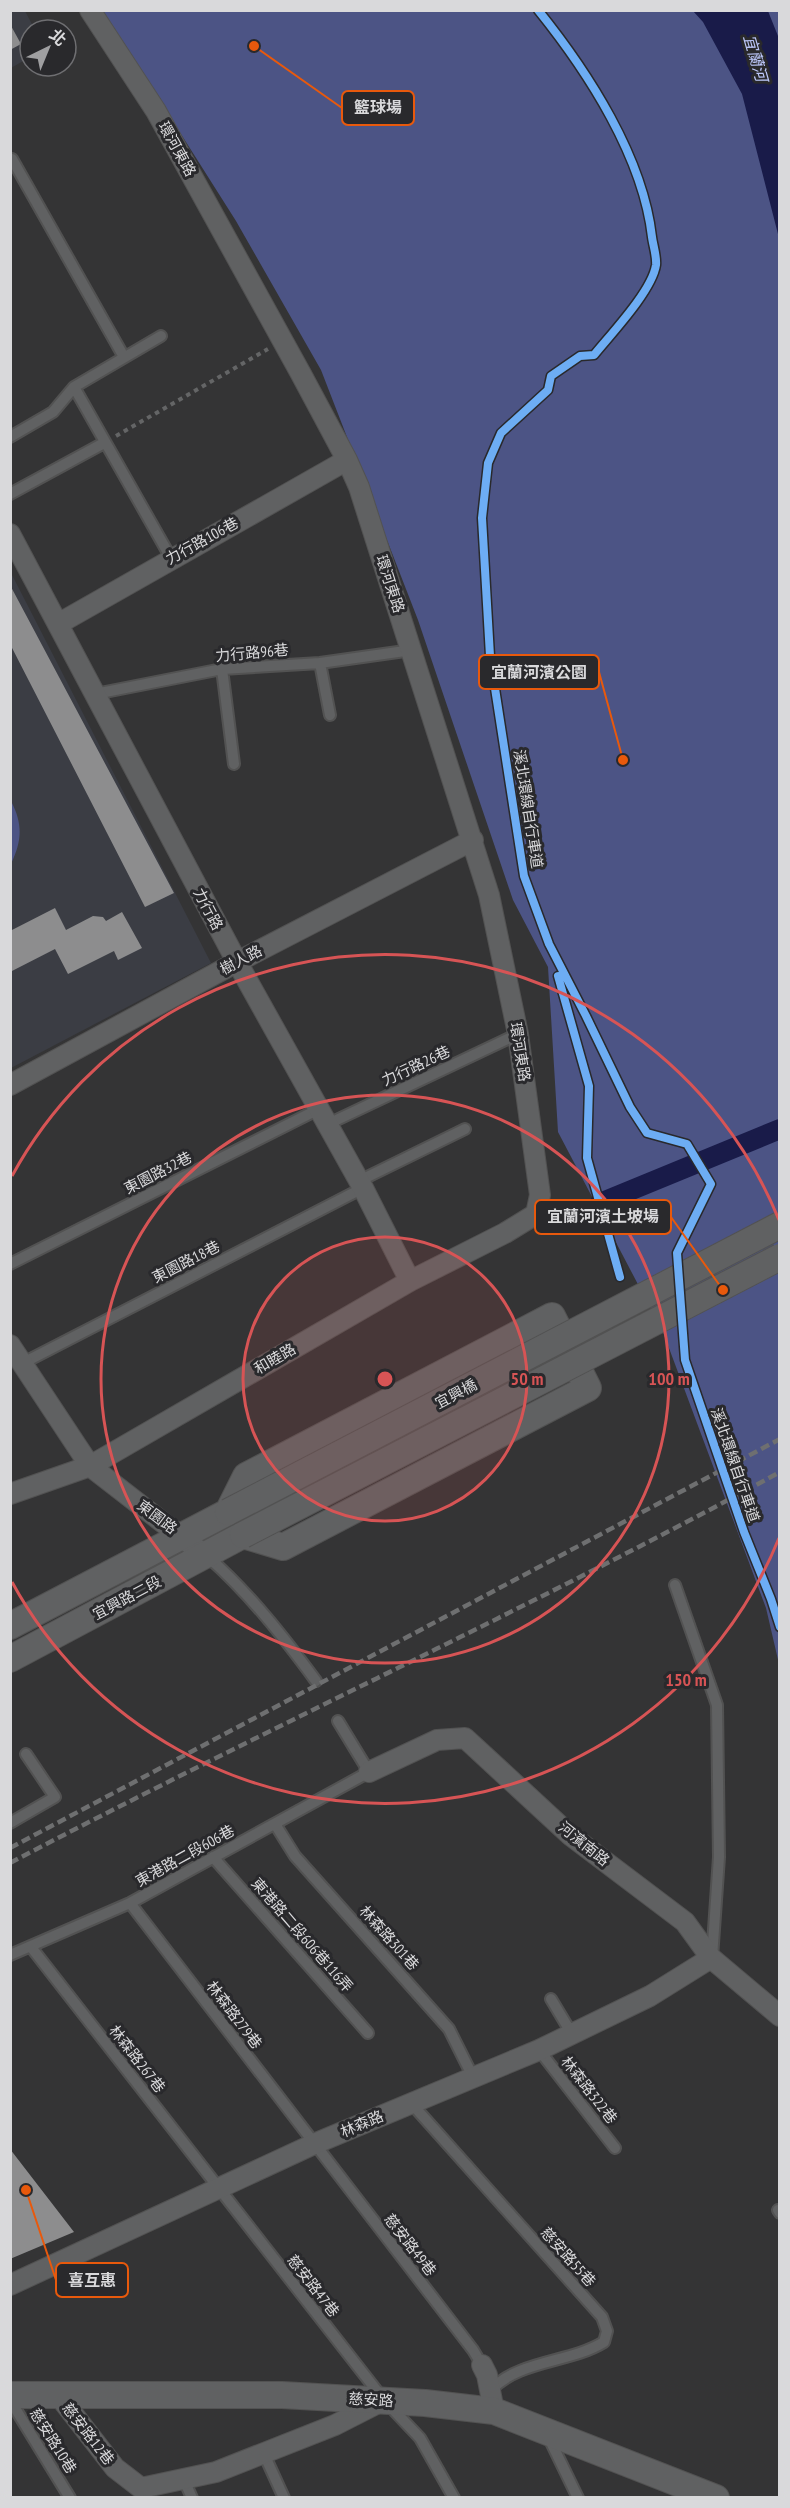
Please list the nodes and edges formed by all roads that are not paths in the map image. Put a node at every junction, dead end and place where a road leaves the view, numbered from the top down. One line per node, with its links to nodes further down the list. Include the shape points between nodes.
1 (90, 10): 8 (street, 環河東路, via 156,111)
2 (12, 159): 4 (lane)
3 (161, 336): 4 (lane)
4 (124, 357): 5 (lane)
5 (74, 387): 6 (lane, via 53,412); 7 (lane)
6 (10, 437)
7 (104, 443): 9 (lane); 11 (lane)
8 (347, 460): 11 (street, 力行路106巷); 13 (street, 環河東路)
9 (10, 494)
10 (10, 534): 12 (street, 力行路)
11 (171, 558): 12 (street, 力行路106巷)
12 (58, 624): 16 (street, 力行路)
13 (411, 650): 14 (lane, 力行路96巷); 19 (street, 環河東路)
14 (320, 663): 15 (lane, 力行路96巷); 17 (lane)
15 (222, 669): 16 (lane, 力行路96巷); 18 (lane)
16 (95, 694): 20 (street, 力行路)
17 (330, 715)
18 (234, 764)
19 (473, 840): 20 (street, 樹人路); 21 (street, 環河東路, via 489,895)
20 (237, 962): 22 (street, 樹人路); 23 (street, 力行路)
21 (518, 1034): 23 (lane, 力行路26巷); 26 (street, 環河東路, via 540,1195)
22 (10, 1085)
23 (323, 1117): 25 (street, 力行路); 29 (lane, 東園路32巷)
24 (465, 1129): 25 (lane, 東園路18巷)
25 (361, 1184): 30 (street, 力行路); 33 (lane, 東園路18巷)
26 (536, 1214): 30 (street, 和睦路)
27 (780, 1225): 37 (street, 宜興橋, bridge)
28 (780, 1257): 39 (street, 宜興橋, bridge)
29 (10, 1264)
30 (410, 1281): 35 (street, 和睦路)
31 (516, 1335): 34 (street); 34 (street, via 552,1316 588,1388); 37 (street, via 246,1476)
32 (10, 1344): 33 (street, 東園路)
33 (23, 1363): 35 (street, 東園路)
34 (554, 1406): 39 (street, via 284,1547)
35 (90, 1466): 36 (street, 和睦路); 38 (street, 東園路)
36 (10, 1494)
37 (228, 1512): 38 (street, 宜興路二段)
38 (182, 1536): 40 (street, 東園路); 42 (street, 宜興路二段)
39 (243, 1536): 40 (street, 宜興路二段)
40 (207, 1556): 43 (street, 宜興路二段); 44 (lane, 東園路, via 284,1636)
41 (675, 1585): 54 (lane, via 717,1705 719,1857)
42 (10, 1626)
43 (10, 1659)
44 (316, 1681)
45 (338, 1720): 47 (lane)
46 (26, 1754): 48 (lane, via 55,1797)
47 (369, 1772): 49 (lane, 東港路二段606巷); 54 (street, 河濱南路, via 437,1740 465,1738 570,1835 685,1922)
48 (10, 1822)
49 (275, 1824): 50 (lane, 東港路二段606巷); 60 (lane, 林森路301巷, via 295,1856 449,2030)
50 (213, 1857): 51 (lane, 東港路二段606巷); 57 (lane, 東港路二段606巷116弄)
51 (130, 1903): 52 (lane, 東港路二段606巷); 62 (lane, 林森路279巷)
52 (31, 1947): 53 (lane, 東港路二段606巷); 64 (lane, 林森路267巷)
53 (10, 1955)
54 (711, 1958): 56 (street, 河濱南路); 58 (street, 林森路, via 650,1996)
55 (551, 1999): 58 (lane)
56 (780, 2016)
57 (368, 2033)
58 (572, 2034): 59 (street, 林森路)
59 (539, 2050): 60 (street, 林森路); 63 (lane, 林森路322巷)
60 (473, 2077): 61 (street, 林森路)
61 (411, 2103): 62 (street, 林森路); 71 (lane, 慈安路55巷, via 602,2318 607,2331 604,2342 589,2351 514,2373 499,2382)
62 (314, 2144): 64 (street, 林森路); 66 (lane, 慈安路49巷)
63 (615, 2148)
64 (219, 2189): 65 (street, 林森路); 70 (lane, 慈安路47巷)
65 (10, 2285)
66 (482, 2365): 71 (street)
67 (10, 2395): 68 (street, 慈安路)
68 (59, 2396): 70 (street, 慈安路); 74 (street, 慈安路12巷, via 115,2468 141,2488)
69 (10, 2400): 75 (lane, 慈安路10巷)
70 (384, 2400): 71 (street, 慈安路); 73 (street, 慈安路12巷, via 336,2425); 77 (lane, 慈安路47巷, via 420,2438)
71 (492, 2401): 72 (street, 慈安路)
72 (546, 2433): 78 (lane); 79 (street, 慈安路)
73 (264, 2454): 74 (street, 慈安路12巷, via 216,2472); 76 (lane)
74 (188, 2489)
75 (70, 2498)
76 (284, 2498)
77 (454, 2498)
78 (578, 2498)
79 (716, 2498)

